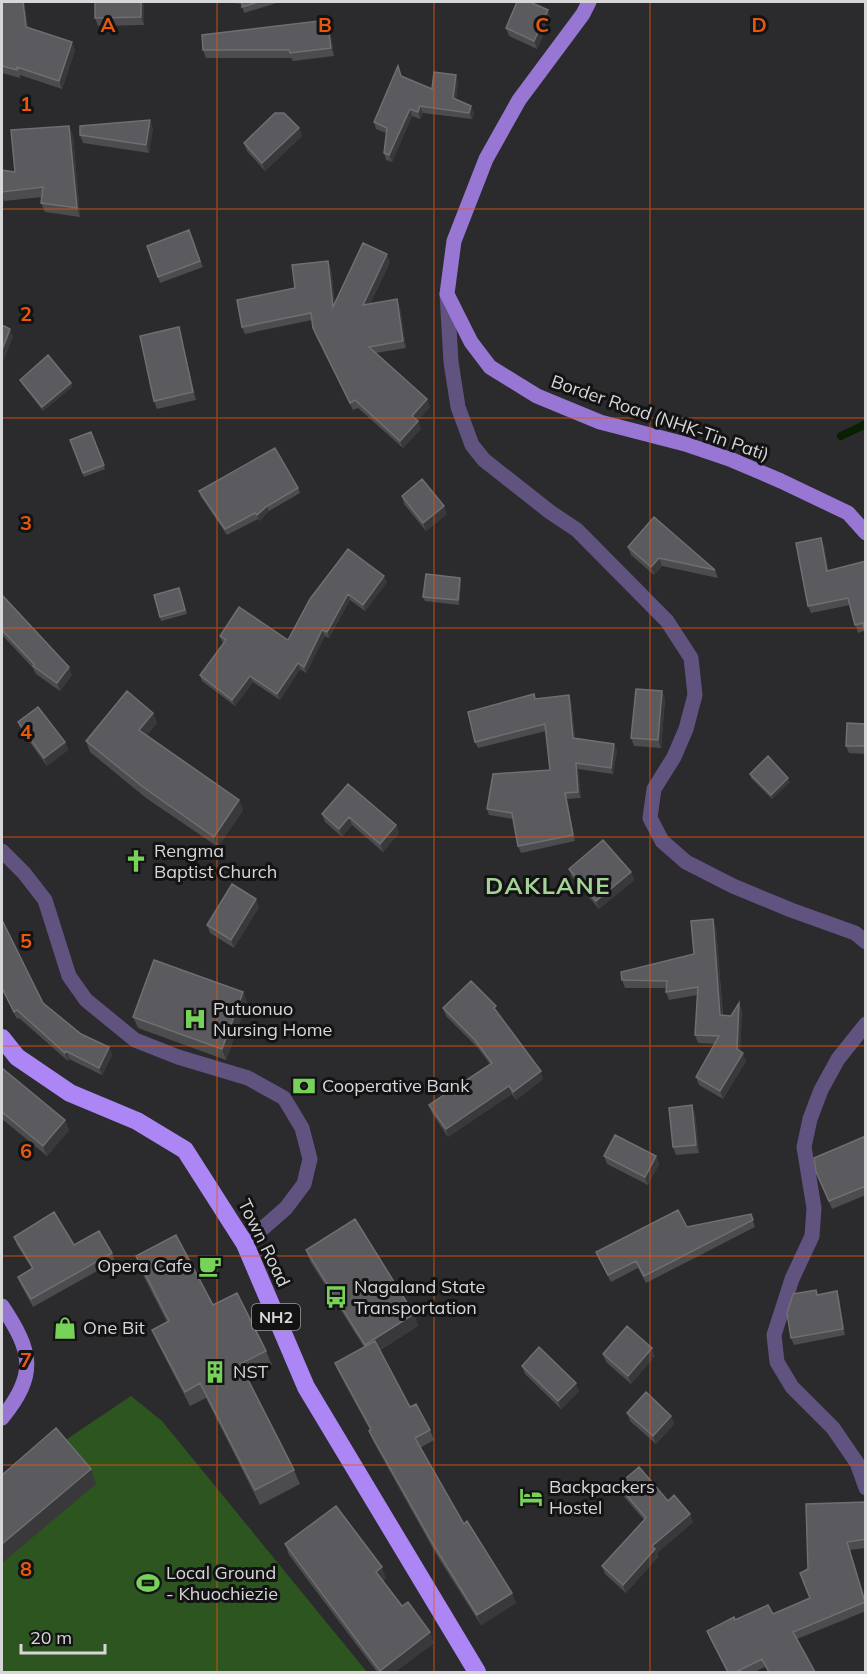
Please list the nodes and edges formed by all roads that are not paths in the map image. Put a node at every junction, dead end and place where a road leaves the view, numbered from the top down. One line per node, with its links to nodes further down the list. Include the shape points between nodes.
1 (589, 2): 2 (main road, via 519,100 486,159 454,241)
2 (447, 294): 3 (main road, Border Road (NHK-Tin Pati), via 471,342 490,367 537,396 600,422 732,460 848,513); 5 (street, via 458,406 472,444 484,460 577,530 667,621 691,658 695,695 686,729 674,758 654,789 650,818 662,841 686,862 733,886 855,933)
3 (866, 532)
4 (2, 851): 8 (street, via 45,900 69,976 86,1000 135,1040 178,1058 248,1078 284,1098 302,1128 310,1159 304,1184 286,1208)
5 (866, 942)
6 (866, 1024): 11 (street, via 838,1059 820,1090 810,1119 804,1147 814,1208 812,1236 792,1279 774,1335 777,1362 792,1387 833,1428 857,1463)
7 (2, 1038): 8 (highway, Town Road / NH2, via 17,1057 70,1093 138,1121 185,1150)
8 (245, 1244): 12 (highway, Town Road / NH2, via 306,1387)
9 (2, 1306): 10 (main road, via 27,1355 22,1389)
10 (2, 1418)
11 (866, 1488)
12 (477, 1672)

